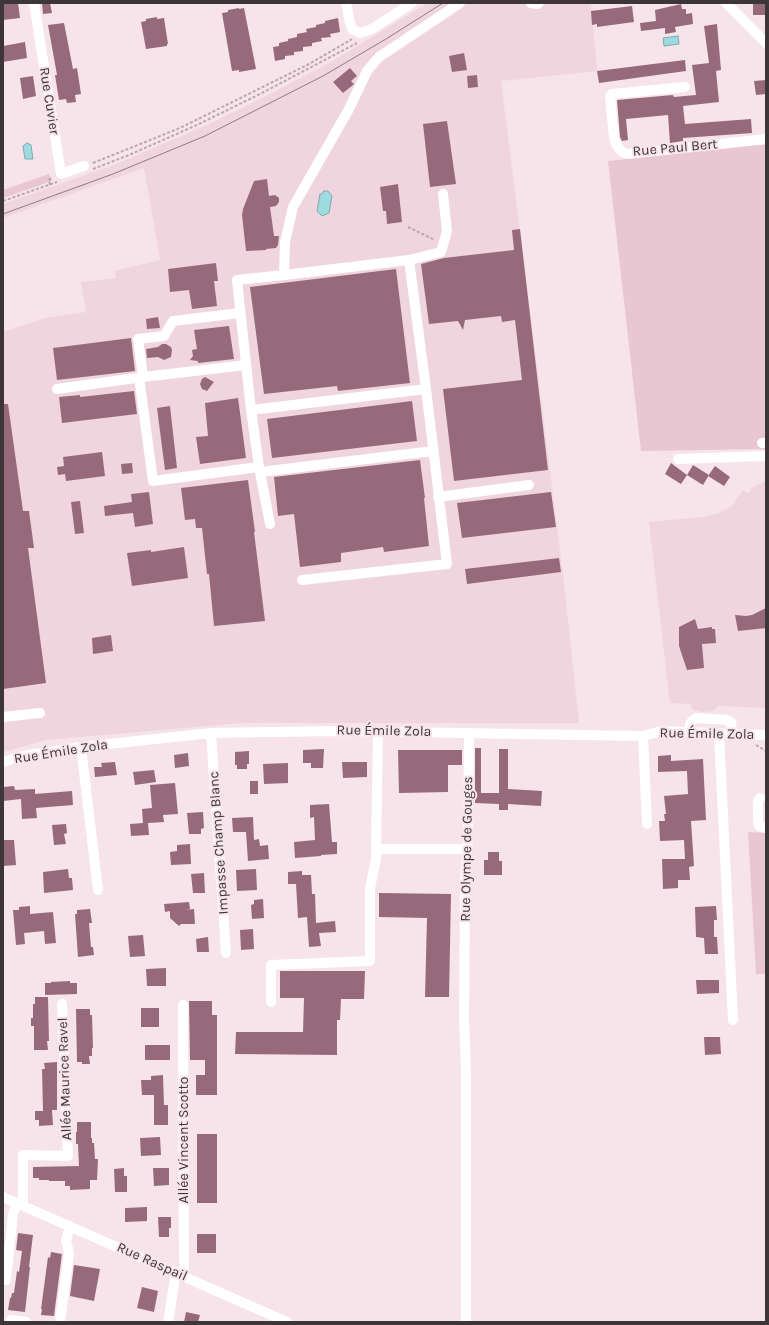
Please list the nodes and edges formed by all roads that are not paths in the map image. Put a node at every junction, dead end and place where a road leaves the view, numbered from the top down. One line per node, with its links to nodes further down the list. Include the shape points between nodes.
1 (34, 3): 11 (street, Rue Cuvier, via 61,174)
2 (346, 3): 3 (street, via 352,29 360,33 372,29)
3 (412, 3)
4 (460, 3): 14 (street, via 379,57 367,71 293,207 285,242)
5 (531, 3): 6 (street)
6 (539, 3)
7 (726, 3): 8 (street)
8 (766, 43)
9 (685, 86): 10 (street, Rue Paul Bert, via 612,94 610,96 616,146 627,154)
10 (766, 139)
11 (88, 167)
12 (442, 194): 13 (street, via 447,231 441,252)
13 (409, 260): 14 (street); 19 (street)
14 (284, 275): 15 (street, via 237,280)
15 (240, 313): 16 (street); 17 (street, via 173,320 164,336 138,339)
16 (246, 365): 17 (street); 20 (street)
17 (141, 377): 18 (street); 24 (street, via 153,481)
18 (57, 389)
19 (426, 389): 20 (street); 21 (street)
20 (251, 410): 24 (street)
21 (433, 451): 24 (street); 26 (street)
22 (766, 456): 23 (street)
23 (678, 458)
24 (260, 470): 27 (street)
25 (529, 485): 26 (street)
26 (438, 497): 28 (street, via 447,564)
27 (270, 524)
28 (302, 580)
29 (40, 713): 30 (street)
30 (3, 717)
31 (378, 731): 33 (street, Rue Émile Zola); 34 (street, Rue Émile Zola); 44 (street)
32 (690, 732): 35 (street, Rue Émile Zola); 36 (street, via 690,724 696,718 727,720 731,722); 38 (street, Rue Émile Zola, via 661,731)
33 (211, 733): 39 (street, Rue Émile Zola); 47 (street, Impasse Champ Blanc)
34 (468, 733): 38 (street, Rue Émile Zola); 45 (street, Rue Olympe de Gouges)
35 (719, 733): 36 (street, Rue Émile Zola); 51 (street)
36 (732, 734): 37 (street, Rue Émile Zola)
37 (766, 735)
38 (643, 736): 42 (street)
39 (81, 747): 40 (street, Rue Émile Zola); 46 (street)
40 (3, 762)
41 (760, 798): 43 (street, via 758,822)
42 (647, 824)
43 (766, 828)
44 (376, 849): 45 (street); 48 (street, via 370,888 370,961 271,965)
45 (467, 849): 62 (street, Rue Olympe de Gouges, via 464,1021)
46 (98, 890)
47 (226, 953)
48 (271, 1002)
49 (62, 1004): 53 (street, Allée Maurice Ravel, via 68,1156 23,1155)
50 (183, 1005): 55 (street, Allée Vincent Scotto)
51 (734, 1020)
52 (3, 1197): 53 (street, Rue Raspail)
53 (20, 1204): 54 (street, Rue Raspail); 56 (street, via 13,1214)
54 (70, 1226): 55 (street, Rue Raspail); 59 (street, via 66,1241 69,1253)
55 (180, 1274): 60 (street, Allée Vincent Scotto); 61 (street, Rue Raspail)
56 (6, 1280)
57 (11, 1320): 58 (street)
58 (26, 1322)
59 (60, 1322)
60 (168, 1322)
61 (287, 1322)
62 (466, 1322)

